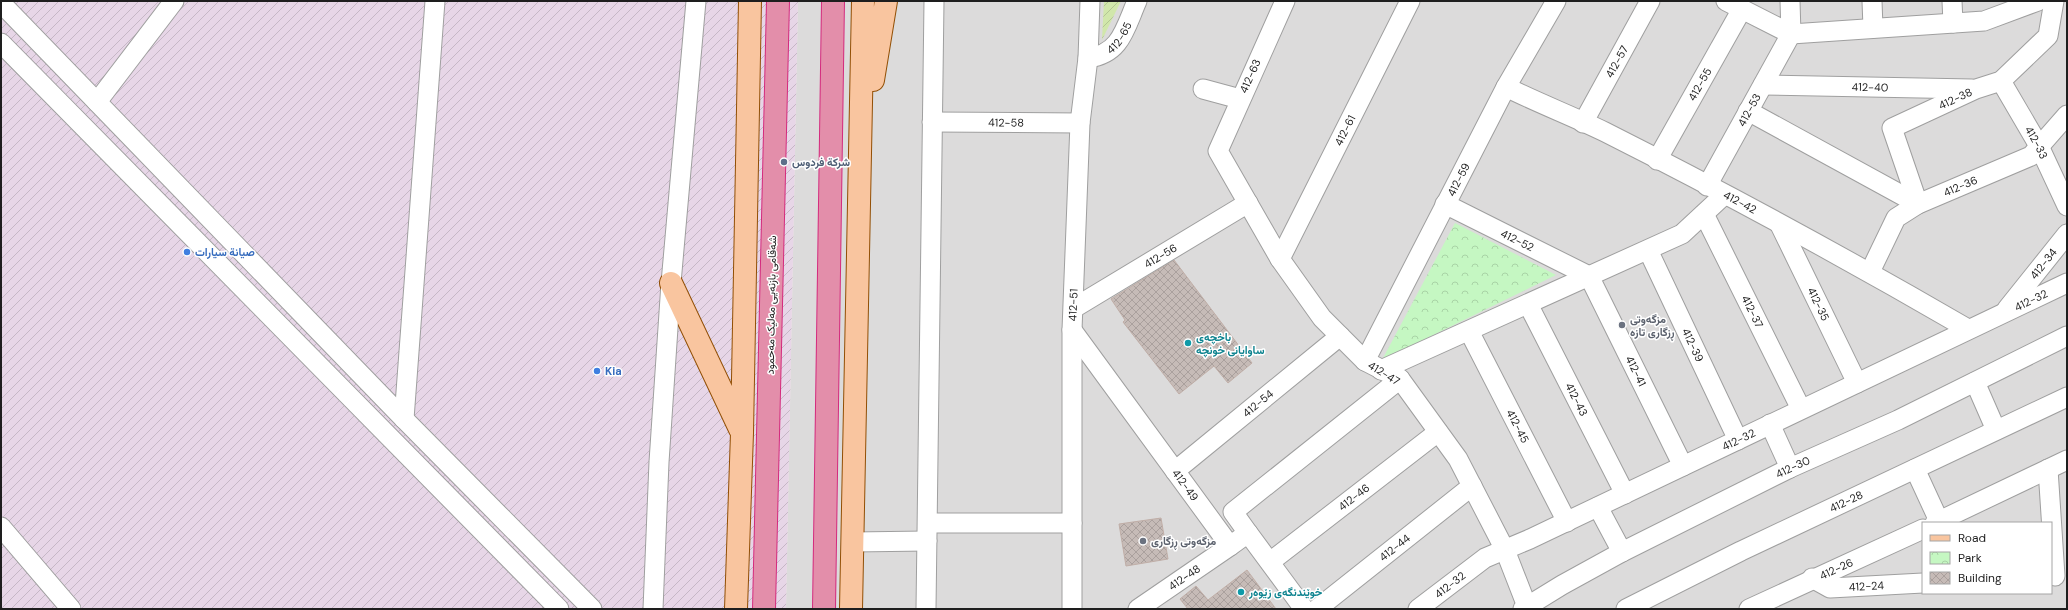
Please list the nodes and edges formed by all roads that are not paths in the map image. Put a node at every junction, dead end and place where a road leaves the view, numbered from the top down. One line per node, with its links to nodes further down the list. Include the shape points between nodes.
1 (174, 1): 35 (street)
2 (419, 1): 23 (street)
3 (696, 1): 58 (street)
4 (750, 1): 78 (main road)
5 (778, 1): 113 (highway, شەقامی بازنەیی مەلیک مەحمود)
6 (833, 1): 114 (highway)
7 (863, 1): 41 (main road)
8 (886, 1): 41 (main road)
9 (934, 1): 38 (street)
10 (1090, 1): 28 (street, 412-51)
11 (1137, 1): 28 (street, 412-65, via 1120,39 1109,52 1099,57)
12 (1284, 1): 34 (street, 412-63)
13 (1410, 1): 55 (street, 412-61)
14 (1556, 1): 31 (street, 412-59)
15 (1650, 1): 40 (street, 412-57)
16 (1790, 1): 26 (street)
17 (1872, 1): 25 (street)
18 (1952, 1): 24 (street)
19 (2038, 1): 24 (street, via 1984,21)
20 (2054, 1): 29 (street, 412-38, via 2048,36)
21 (1, 3): 35 (street)
22 (1730, 3): 26 (street); 44 (street, 412-55)
23 (435, 7): 74 (street)
24 (1953, 23): 25 (street)
25 (1873, 28): 26 (street)
26 (1791, 34): 30 (street, 412-53)
27 (1, 44): 109 (street)
28 (1088, 58): 39 (street, 412-51)
29 (2001, 81): 33 (street, 412-38); 42 (street, 412-33)
30 (1763, 85): 33 (street, 412-40); 36 (street, 412-53)
31 (1506, 87): 40 (street, 412-42); 48 (street, 412-59)
32 (1203, 89): 34 (street)
33 (1976, 89): 49 (street, 412-38, via 1892,128)
34 (1240, 100): 43 (street, 412-63)
35 (97, 102): 74 (street)
36 (1748, 111): 45 (street, 412-53); 49 (street)
37 (2067, 115): 42 (street, 412-36)
38 (932, 122): 39 (street, 412-58); 97 (street)
39 (1080, 123): 61 (street, 412-51)
40 (1583, 123): 44 (street, 412-42)
41 (862, 134): 99 (main road)
42 (2040, 146): 49 (street, 412-36, via 2031,156); 50 (street, 412-33)
43 (1218, 151): 47 (street, 412-47)
44 (1657, 160): 45 (street, 412-42)
45 (1707, 186): 46 (street, 412-42)
46 (1724, 195): 51 (street); 52 (street, 412-42)
47 (1248, 203): 55 (street, 412-47); 61 (street, 412-56)
48 (1446, 204): 57 (street, 412-52); 68 (street, 412-59)
49 (1918, 204): 56 (street, 412-36, via 1896,218)
50 (2067, 206)
51 (1704, 214): 54 (street, via 1682,234); 73 (street, 412-37)
52 (1780, 225): 56 (street, 412-42); 71 (street, 412-35)
53 (2067, 234): 62 (street, 412-34)
54 (1648, 250): 57 (street); 79 (street, 412-39)
55 (1280, 259): 66 (street, 412-47, via 1322,318)
56 (1870, 272): 63 (street, 412-42)
57 (1589, 276): 60 (street); 81 (street, 412-41)
58 (671, 283): 78 (main road); 111 (street, via 659,462)
59 (2067, 283): 62 (street, 412-32)
60 (1528, 304): 65 (street); 87 (street, 412-43)
61 (1074, 308): 64 (street, 412-51)
62 (2005, 312): 63 (street, 412-32)
63 (1968, 329): 71 (street, 412-32)
64 (1072, 330): 85 (street, 412-49); 93 (street, 412-51)
65 (1469, 331): 68 (street); 90 (street, 412-45)
66 (1340, 336): 68 (street, 412-47); 85 (street, 412-54)
67 (2067, 336): 70 (street, 412-30)
68 (1373, 366): 69 (street, 412-47)
69 (1400, 380): 77 (street, 412-47); 89 (street)
70 (1975, 382): 76 (street); 82 (street, 412-30)
71 (1857, 383): 73 (street, 412-32)
72 (2067, 396): 76 (street, 412-28)
73 (1801, 410): 75 (street, 412-32)
74 (404, 419): 110 (street)
75 (1770, 424): 79 (street, 412-32); 82 (street)
76 (1996, 430): 83 (street, 412-28)
77 (1438, 432): 86 (street, 412-47, via 1458,459); 103 (street, 412-46)
78 (742, 433): 112 (main road)
79 (1738, 440): 81 (street, 412-32)
80 (2067, 460): 84 (street, 412-26)
81 (1683, 466): 87 (street, 412-32)
82 (1790, 468): 102 (street, 412-30)
83 (1915, 469): 91 (street); 122 (street, 412-28, via 1741,551)
84 (2048, 469): 92 (street, 412-26); 104 (street)
85 (1175, 471): 94 (street, 412-49)
86 (1472, 486): 101 (street, 412-47); 120 (street, 412-44)
87 (1625, 494): 88 (street, 412-32)
88 (1598, 507): 90 (street, 412-32); 102 (street)
89 (1233, 512): 94 (street); 98 (street)
90 (1566, 522): 101 (street, 412-32)
91 (1932, 522)
92 (1937, 522)
93 (1072, 523): 97 (street); 117 (street, 412-51)
94 (1215, 525): 100 (street, 412-49)
95 (1, 527): 108 (street)
96 (1922, 529): 105 (street, 412-26)
97 (927, 532): 99 (street); 116 (street)
98 (1248, 533): 100 (street); 103 (street)
99 (853, 542): 115 (main road)
100 (1230, 546): 118 (street, 412-48)
101 (1505, 550): 107 (street, 412-47); 121 (street, 412-32, via 1485,558)
102 (1622, 552): 107 (street, 412-30)
103 (1270, 562): 119 (street)
104 (2058, 576)
105 (1812, 578): 106 (street, 412-24, via 1830,588); 123 (street, 412-26)
106 (1922, 583)
107 (1526, 608)
108 (71, 609)
109 (559, 609)
110 (592, 609)
111 (653, 609)
112 (736, 609)
113 (764, 609)
114 (824, 609)
115 (851, 609)
116 (926, 609)
117 (1072, 609)
118 (1138, 609)
119 (1304, 609)
120 (1317, 609)
121 (1418, 609)
122 (1626, 609)
123 (1748, 609)

